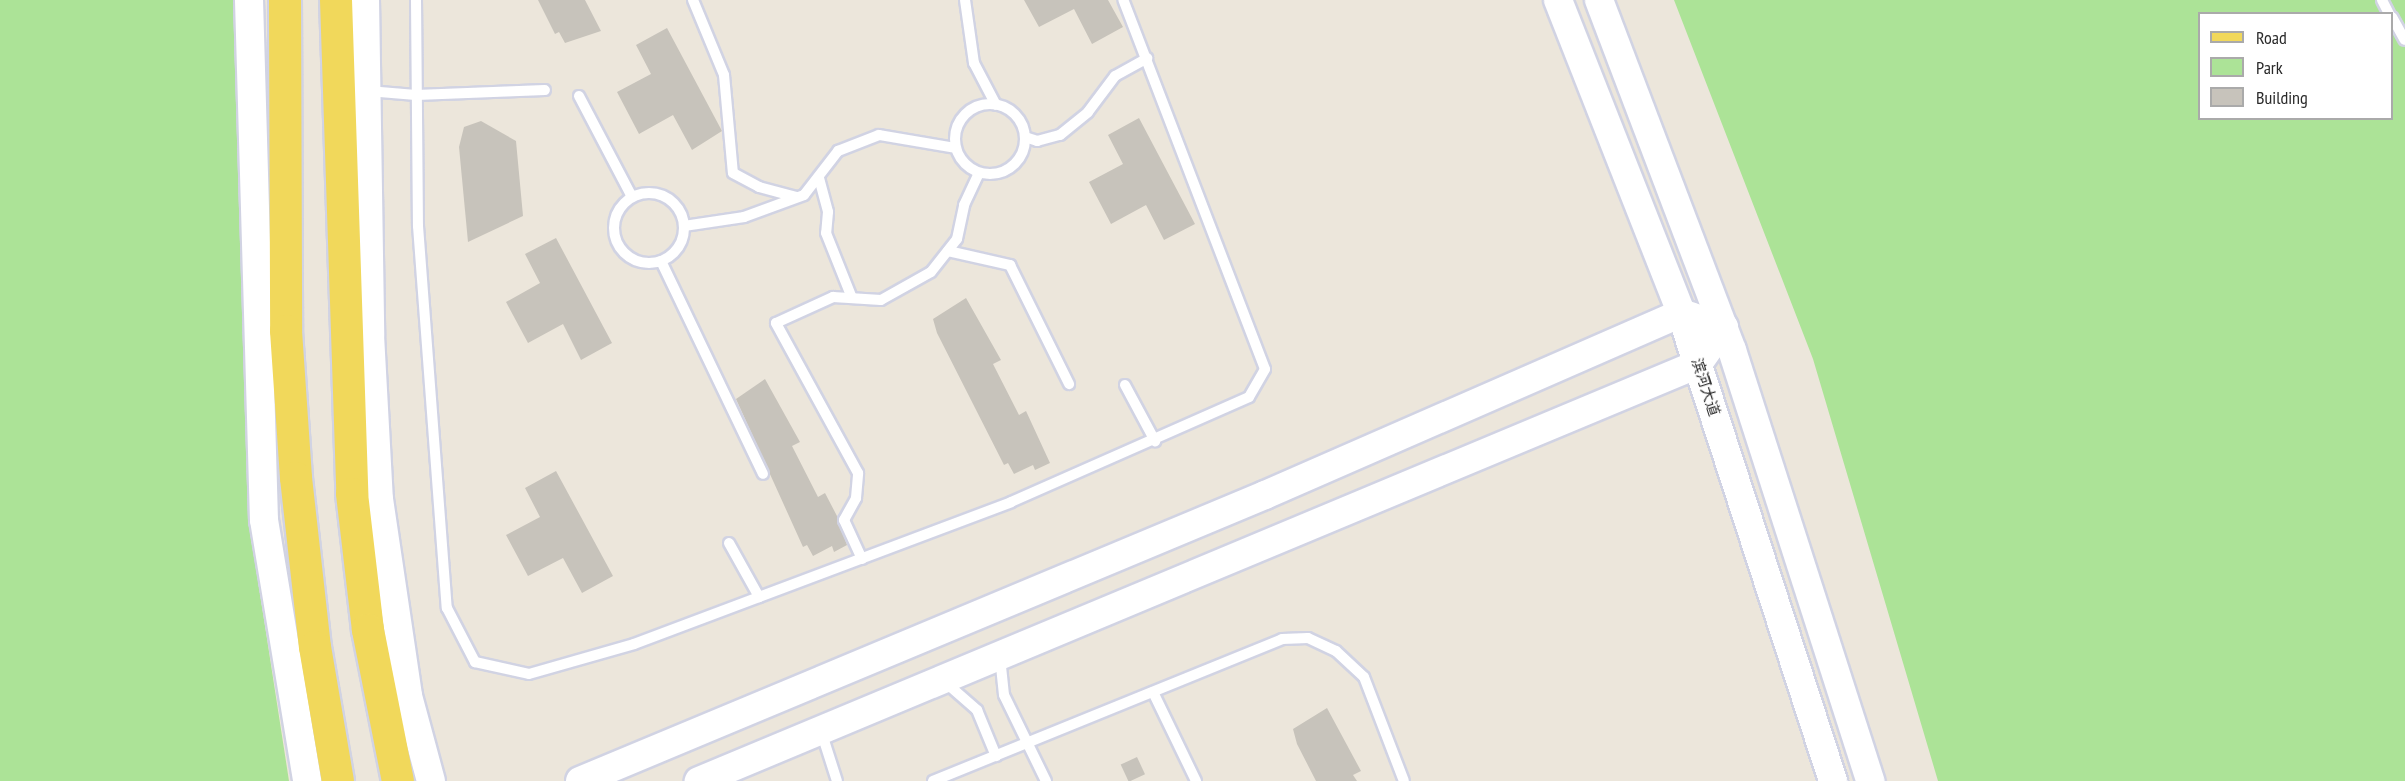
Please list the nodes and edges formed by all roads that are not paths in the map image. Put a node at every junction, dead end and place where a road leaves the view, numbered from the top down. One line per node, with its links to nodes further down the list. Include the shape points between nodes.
1 (249, 0): 45 (street, via 264,520)
2 (285, 0): 46 (main road, via 286,330 296,478 315,647)
3 (336, 0): 14 (main road)
4 (364, 0): 14 (street)
5 (416, 0): 16 (lane)
6 (693, 0): 24 (lane, via 724,75 733,172 759,187)
7 (965, 0): 18 (lane, via 974,63)
8 (1123, 0): 13 (lane)
9 (1558, 0): 29 (street, 滨河大道)
10 (1599, 0): 30 (street)
11 (2393, 20): 12 (lane)
12 (2405, 40)
13 (1147, 58): 19 (lane, via 1115,76 1088,112 1060,135 1037,141); 34 (lane, via 1265,369 1249,397)
14 (352, 89): 16 (lane); 47 (main road, via 352,494 368,630); 48 (street, via 380,499 408,696)
15 (545, 90): 16 (lane)
16 (416, 95): 38 (lane, via 418,226 447,608 475,662 529,674 634,644)
17 (579, 96): 23 (lane)
18 (996, 105): 19 (lane, via 1016,116); 20 (lane, via 973,108 964,115 957,125)
19 (1025, 137): 21 (lane, via 1011,167 1001,173)
20 (956, 148): 21 (lane, via 969,168); 22 (lane, via 879,135 838,152)
21 (979, 173): 26 (lane, via 964,205 957,239)
22 (819, 178): 24 (lane); 28 (lane, via 828,212 826,232)
23 (633, 197): 25 (lane, via 655,194 666,198 676,205); 27 (lane, via 616,214 615,237 628,256 650,263)
24 (797, 197): 25 (lane, via 744,217)
25 (684, 226): 27 (lane, via 678,248)
26 (948, 251): 28 (lane, via 931,272 880,300); 32 (lane, via 1010,265)
27 (661, 261): 35 (lane)
28 (852, 298): 37 (lane, via 833,297 776,323 858,473 856,498 844,520)
29 (1681, 313): 30 (street); 31 (street, 滨河大道); 49 (street, via 1265,495)
30 (1724, 327): 31 (street); 57 (street)
31 (1698, 364): 39 (street); 56 (street, 滨河大道)
32 (1068, 384)
33 (1125, 385): 34 (lane)
34 (1155, 441): 37 (lane)
35 (763, 474)
36 (729, 543): 38 (lane)
37 (862, 559): 38 (lane)
38 (759, 597)
39 (1000, 657): 40 (street); 43 (lane, via 1004,695)
40 (943, 680): 42 (street); 44 (lane, via 977,710)
41 (1153, 692): 43 (lane); 54 (lane); 55 (lane, via 1282,639 1308,638 1336,651 1364,677)
42 (821, 731): 50 (street); 51 (lane)
43 (1027, 744): 44 (lane); 53 (lane)
44 (996, 756): 52 (lane)
45 (307, 781)
46 (338, 781)
47 (398, 781)
48 (430, 781)
49 (580, 781)
50 (699, 781)
51 (837, 781)
52 (933, 781)
53 (1046, 781)
54 (1196, 781)
55 (1404, 781)
56 (1833, 781)
57 (1870, 781)

